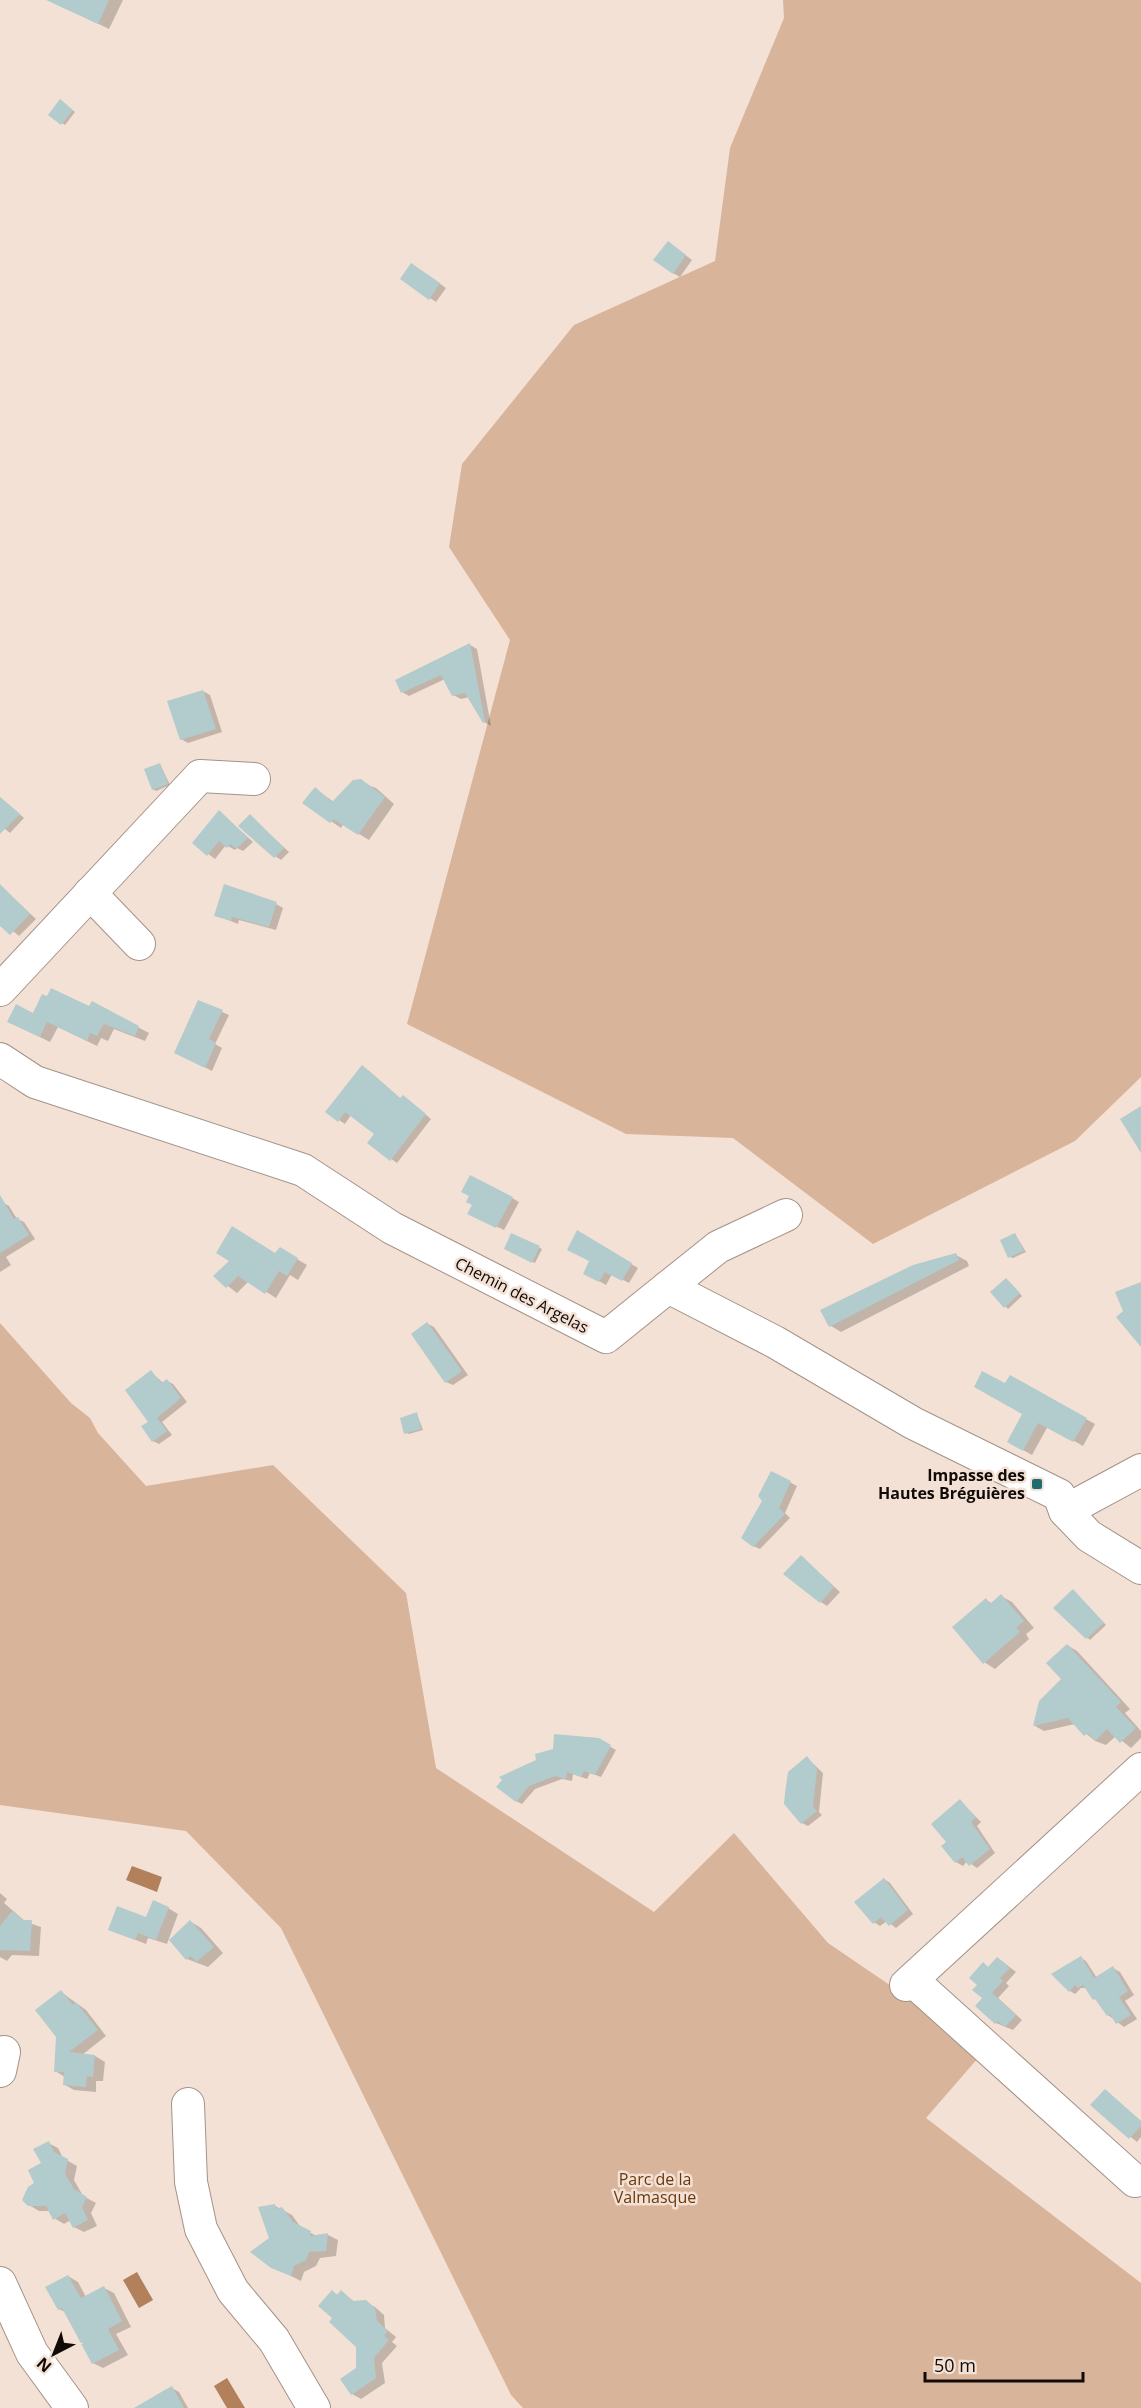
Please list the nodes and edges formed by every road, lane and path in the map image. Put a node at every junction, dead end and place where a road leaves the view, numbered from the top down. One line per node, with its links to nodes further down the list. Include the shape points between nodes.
1 (254, 778): 2 (street, via 200,776)
2 (90, 893): 3 (street); 4 (street)
3 (139, 944)
4 (0, 990)
5 (0, 1059): 7 (street, Chemin des Argelas, via 36,1082 303,1170 392,1228 606,1337)
6 (786, 1215): 7 (street, via 718,1247)
7 (668, 1287): 9 (street, via 775,1342 912,1423 1059,1495)
8 (1141, 1470): 9 (street)
9 (1065, 1511): 10 (street, via 1089,1536)
10 (1141, 1568)
11 (1141, 1769): 13 (street, via 909,1983)
12 (188, 2104): 16 (street, via 191,2182 201,2229 233,2291 274,2340)
13 (1135, 2181)
14 (0, 2283): 15 (street, via 32,2353)
15 (72, 2408)
16 (314, 2408)

